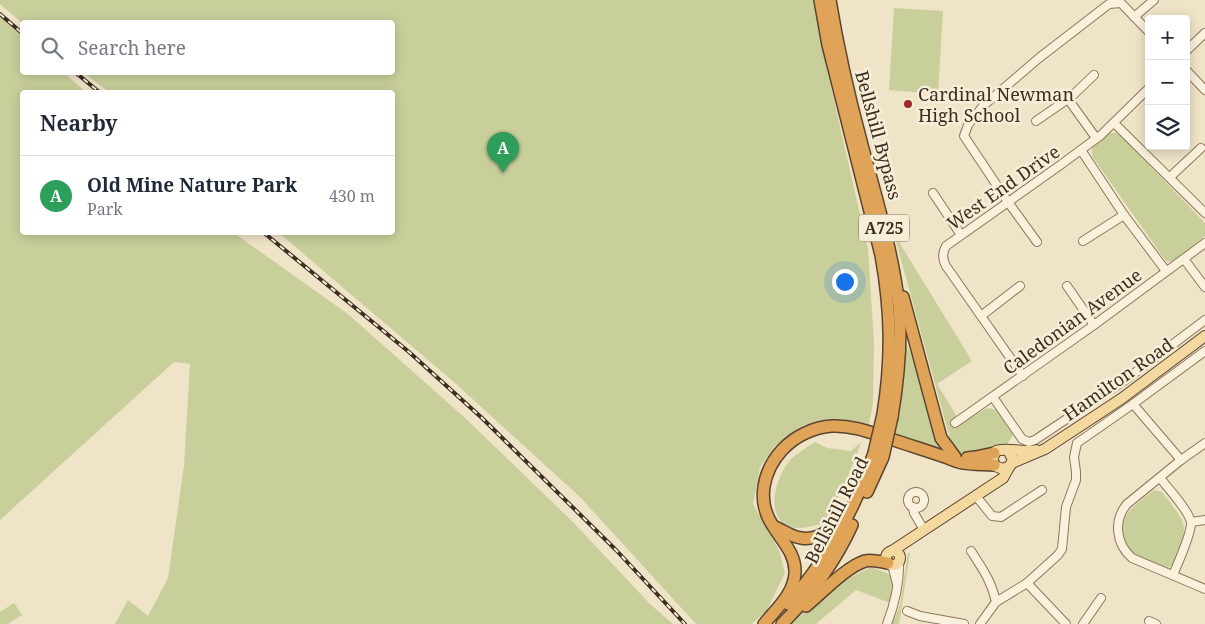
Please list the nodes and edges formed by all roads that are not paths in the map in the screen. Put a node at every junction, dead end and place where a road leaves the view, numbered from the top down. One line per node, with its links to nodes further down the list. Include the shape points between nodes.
1 (820, 0): 41 (highway, Bellshill Bypass / A725, via 885,278 890,335)
2 (830, 0): 27 (highway, Bellshill Bypass / A725, via 837,43)
3 (1154, 0): 4 (street)
4 (1134, 17): 5 (street); 20 (street, via 1121,3 1110,4 1039,58 983,106 968,125 964,136)
5 (1145, 28)
6 (1205, 33): 7 (street)
7 (1190, 47)
8 (1190, 74): 10 (street)
9 (1094, 75): 12 (street)
10 (1205, 90)
11 (1145, 92): 14 (street, West End Drive)
12 (1068, 99): 13 (street); 15 (street)
13 (1036, 121)
14 (1114, 123): 15 (street, West End Drive); 18 (street)
15 (1096, 138): 17 (street, West End Drive)
16 (1201, 148): 18 (street)
17 (1080, 150): 20 (street, West End Drive); 22 (street)
18 (1170, 177): 21 (street)
19 (933, 193): 23 (street)
20 (1008, 202): 23 (street, West End Drive); 25 (street)
21 (1205, 213)
22 (1124, 215): 24 (street); 29 (street)
23 (961, 235): 33 (street, West End Drive, via 946,246 943,260)
24 (1083, 240)
25 (1037, 242)
26 (1205, 243): 28 (street, Caledonian Avenue)
27 (891, 255): 41 (highway, Bellshill Bypass / A725, via 900,337 898,372); 48 (highway, via 941,438)
28 (1184, 260): 29 (street, Caledonian Avenue); 32 (street)
29 (1166, 271): 35 (street, Caledonian Avenue)
30 (1020, 286): 33 (street)
31 (1067, 286): 35 (street)
32 (1205, 287)
33 (981, 316): 38 (street)
34 (1205, 320): 39 (street, via 1128,378 1035,440 1022,439)
35 (1094, 325): 38 (street, Caledonian Avenue)
36 (1205, 336): 44 (main road, Hamilton Road, via 1121,399)
37 (1205, 351): 40 (street)
38 (1022, 376): 39 (street, Caledonian Avenue)
39 (992, 397): 42 (street, Caledonian Avenue)
40 (1133, 404): 49 (street); 65 (street, via 1076,443 1076,480 1066,507 1062,549)
41 (888, 416): 46 (highway, Bellshill Bypass / A725, bridge)
42 (956, 423)
43 (1205, 443): 49 (street)
44 (1049, 447): 45 (main road, Hamilton Road, via 1023,452); 51 (main road, Hamilton Road)
45 (1008, 450): 50 (main road, via 999,449); 51 (main road, via 1012,456)
46 (878, 455): 52 (highway, Bellshill Road / A725); 72 (highway, Bellshill Road / A725, via 847,536 832,563)
47 (942, 456): 48 (highway); 50 (highway, via 963,463); 60 (highway, via 852,427 828,426 803,434 777,456 764,480 764,508)
48 (955, 457): 50 (highway)
49 (1181, 460): 53 (street)
50 (995, 462): 51 (main road, via 1003,469); 54 (main road, via 997,478)
51 (1011, 465): 54 (main road, Hamilton Road, via 1003,478)
52 (866, 476): 60 (highway, via 841,519 821,536 802,538); 71 (highway, Bellshill Road / A725, via 824,559 803,588)
53 (1160, 478): 59 (street); 64 (street, via 1124,508 1118,536 1132,558)
54 (994, 483): 56 (main road, Hamilton Road)
55 (1042, 490): 56 (street, via 1001,518 992,516)
56 (976, 496): 61 (main road, Hamilton Road)
57 (913, 507): 61 (street)
58 (1205, 520): 59 (street)
59 (1191, 522): 64 (street)
60 (772, 525): 71 (highway, via 793,557 795,572 790,593)
61 (924, 530): 63 (main road, Hamilton Road, via 905,543)
62 (971, 551): 68 (street, via 994,590)
63 (894, 560): 72 (highway, via 865,561 856,566); 73 (street, via 897,594)
64 (1173, 575): 66 (street)
65 (1027, 583): 68 (street); 76 (street)
66 (1205, 590)
67 (1101, 598): 77 (street)
68 (996, 602): 75 (street)
69 (907, 611): 70 (street)
70 (952, 623): 74 (street)
71 (766, 624)
72 (784, 624)
73 (887, 624)
74 (964, 624)
75 (980, 624)
76 (1066, 624)
77 (1083, 624)

